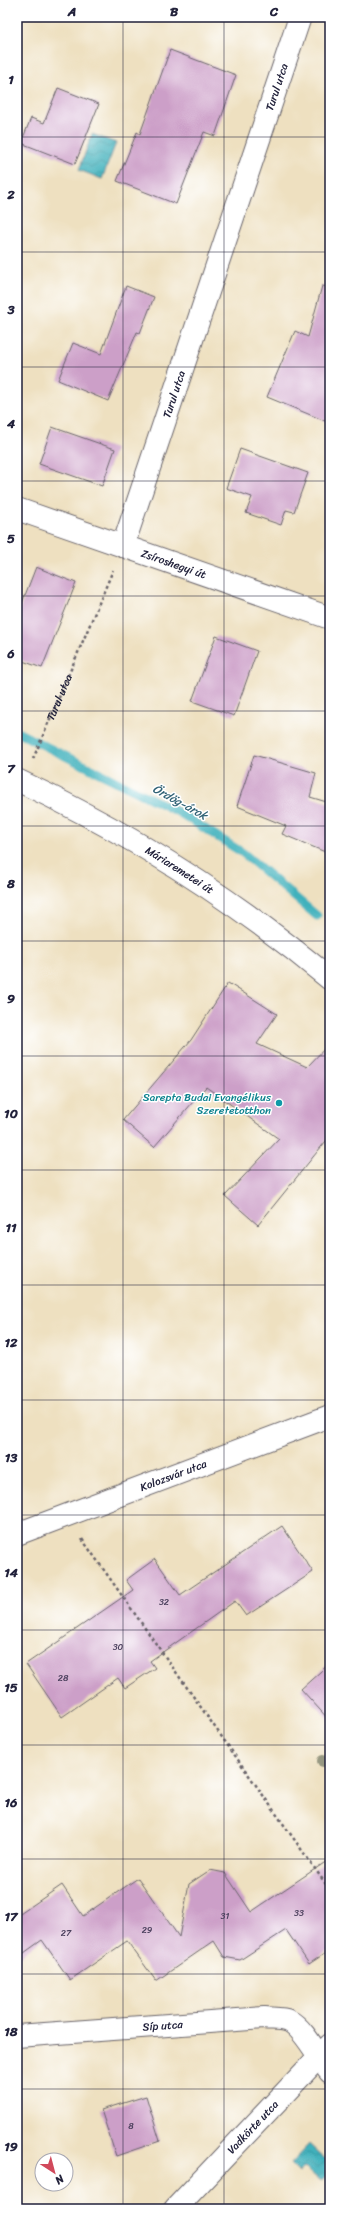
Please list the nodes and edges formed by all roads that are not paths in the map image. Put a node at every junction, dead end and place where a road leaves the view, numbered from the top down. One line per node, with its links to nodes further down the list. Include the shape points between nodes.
1 (300, 17): 3 (street, Turul utca)
2 (17, 509): 3 (street, Zsíroshegyi út)
3 (123, 546): 4 (street, Zsíroshegyi út)
4 (330, 618)
5 (24, 773): 6 (street, Máriaremetei út, via 226,899)
6 (330, 979)
7 (330, 1416): 8 (street, Kolozsvár utca)
8 (17, 1534)
9 (17, 2036): 10 (street, Síp utca, via 264,2018 289,2021)
10 (326, 2058): 11 (street, Vadkörte utca)
11 (175, 2209)

